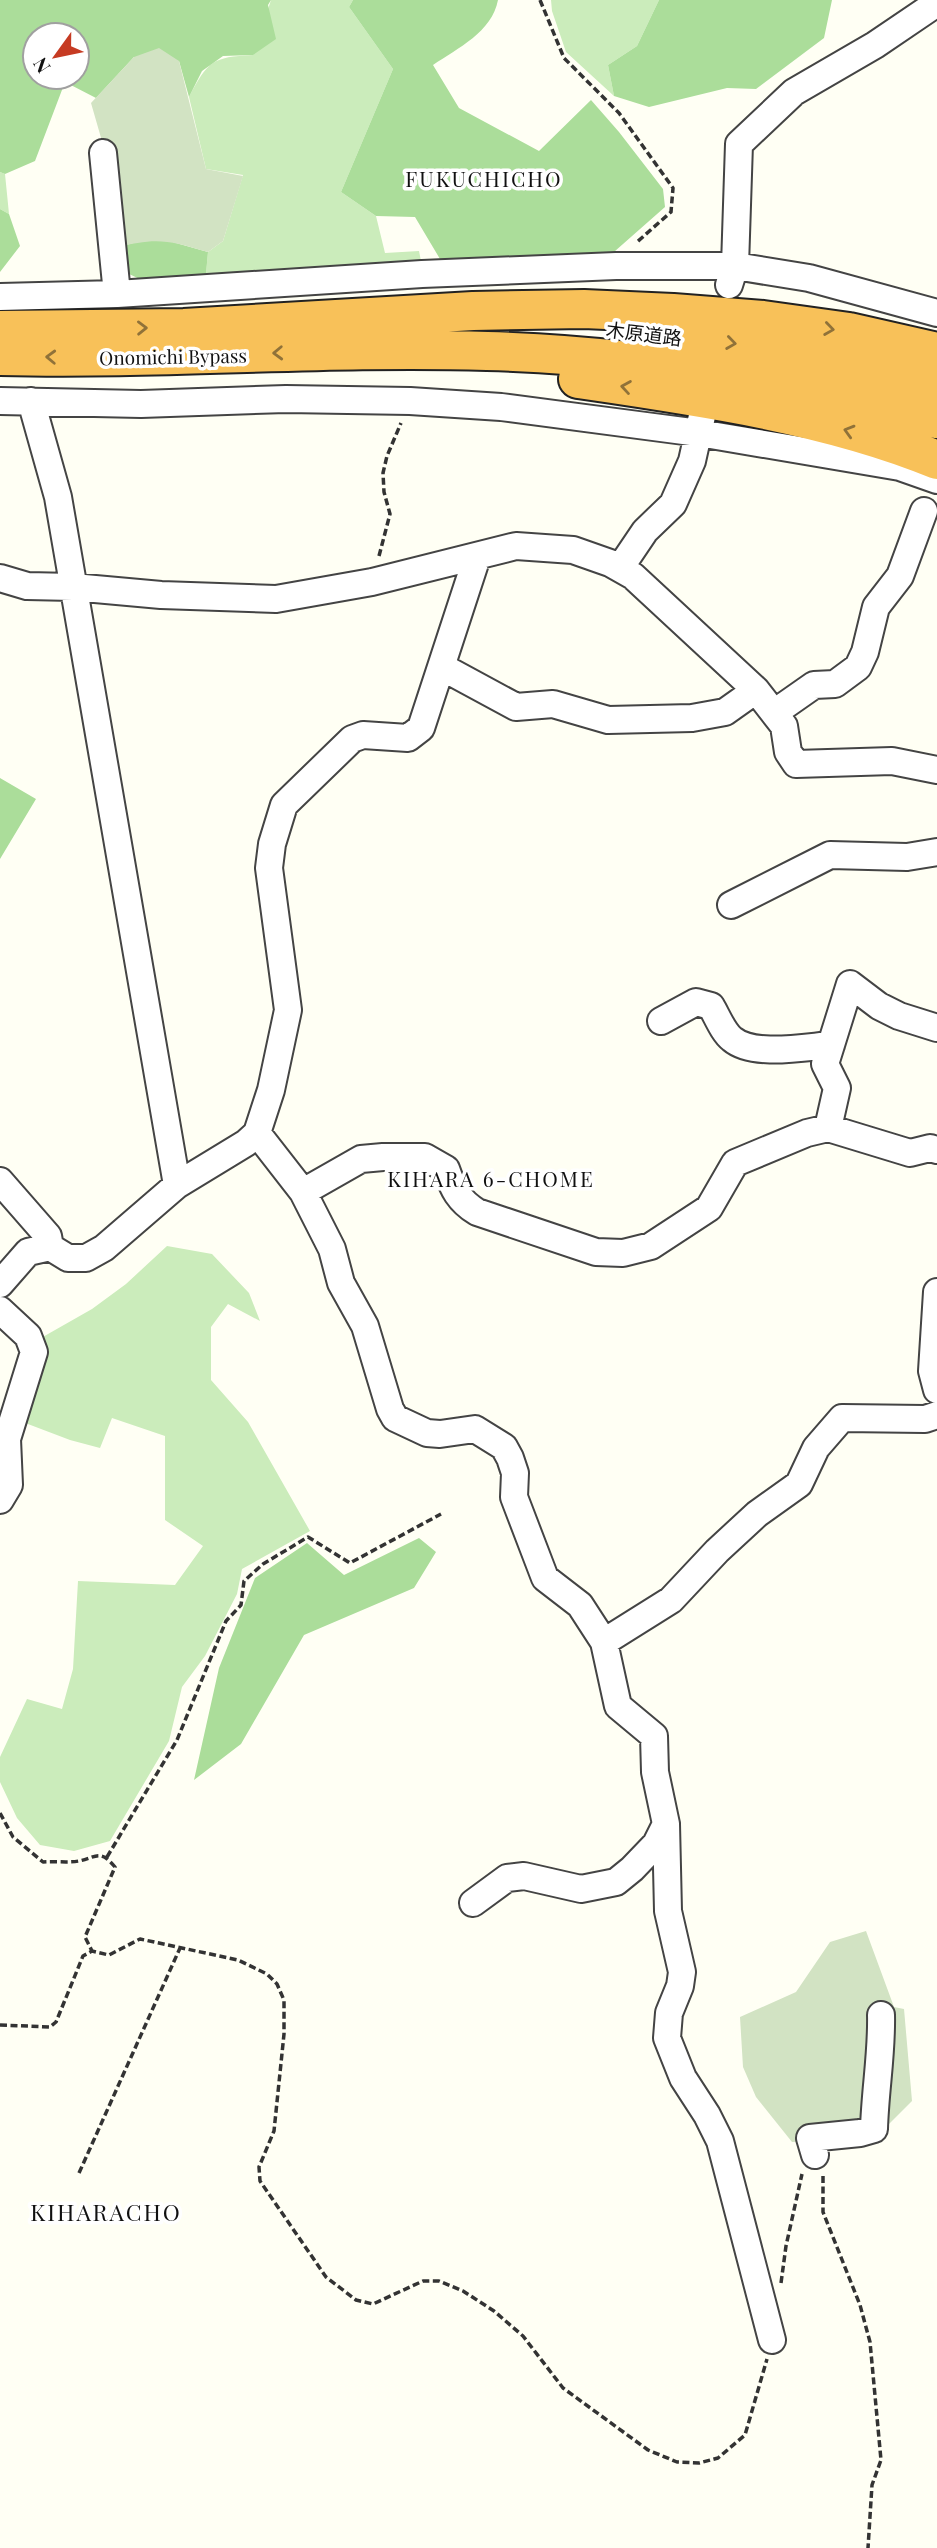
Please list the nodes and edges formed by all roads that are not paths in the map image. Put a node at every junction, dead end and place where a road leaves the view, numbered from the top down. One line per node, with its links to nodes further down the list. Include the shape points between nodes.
1 (937, 3): 3 (street, via 794,92 738,144)
2 (103, 153): 4 (street)
3 (732, 276): 4 (street, via 617,266); 6 (street, via 809,278)
4 (117, 294): 5 (street)
5 (0, 298)
6 (937, 313)
7 (0, 330): 8 (highway, Onomichi Bypass, one-way to 8, via 184,328)
8 (346, 335): 9 (highway, one-way to 9, via 473,311 584,310 763,320 849,332); 10 (highway, Onomichi Bypass, one-way to 10, via 191,356); 11 (highway, 木原道路, one-way to 11, via 486,320 612,328 738,344); 14 (highway, 木原道路, via 731,373); 16 (highway, one-way to 8, via 841,429 692,397 473,364)
9 (937, 352)
10 (0, 356)
11 (937, 389)
12 (0, 401): 13 (street)
13 (31, 401): 15 (street, via 410,401); 21 (street, via 58,496)
14 (937, 419)
15 (701, 424): 16 (street); 19 (street, via 692,461 673,504 645,531)
16 (934, 472): 17 (street)
17 (931, 513): 24 (street, via 900,576 876,607 859,667 835,684 814,685)
18 (477, 556): 19 (street, via 516,546 573,550); 21 (street, via 276,599); 22 (street)
19 (620, 568): 23 (street)
20 (0, 578): 21 (street, via 27,586)
21 (73, 587): 35 (street)
22 (442, 667): 23 (street, via 516,707 553,704 608,720 692,718 725,712); 32 (street, via 421,728 408,738 363,735 352,739 285,805 269,868 288,1010)
23 (756, 690): 24 (street)
24 (774, 713): 25 (street, via 784,726 788,752 796,764 892,761)
25 (937, 770)
26 (937, 852): 27 (street, via 907,857 830,855)
27 (732, 905)
28 (661, 1021): 30 (street, via 696,1002 711,1006 731,1039 745,1046)
29 (937, 1028): 30 (street, via 889,1011 850,984)
30 (831, 1045): 31 (street, via 825,1064 837,1088)
31 (828, 1128): 33 (street, via 910,1153); 36 (street, via 735,1163 709,1208 651,1246 623,1253 596,1252 477,1212 463,1204 446,1169 425,1157 361,1159)
32 (257, 1133): 35 (street); 36 (street)
33 (937, 1150)
34 (0, 1181): 37 (street, via 48,1236)
35 (177, 1185): 37 (street, via 86,1258 68,1258)
36 (303, 1192): 44 (street, via 332,1249 341,1283 365,1326 395,1418 426,1433 475,1429 504,1447 515,1473 514,1497 545,1578 580,1605)
37 (50, 1247): 38 (street, via 28,1252)
38 (0, 1284)
39 (937, 1292): 41 (street, via 932,1371)
40 (0, 1310): 43 (street, via 28,1336 34,1352 7,1439 9,1485)
41 (937, 1390)
42 (937, 1415): 44 (street, via 925,1419 842,1418 816,1448 799,1484 757,1514 671,1600)
43 (0, 1500)
44 (604, 1642): 45 (street, via 618,1706 654,1736 655,1772)
45 (666, 1824): 46 (street, via 656,1844 616,1881 581,1889 524,1876 507,1878); 49 (street, via 668,1911 682,1972 669,2013 667,2038 683,2078 720,2141)
46 (473, 1903)
47 (881, 2015): 48 (street, via 874,2129 810,2138)
48 (815, 2155)
49 (772, 2340)

